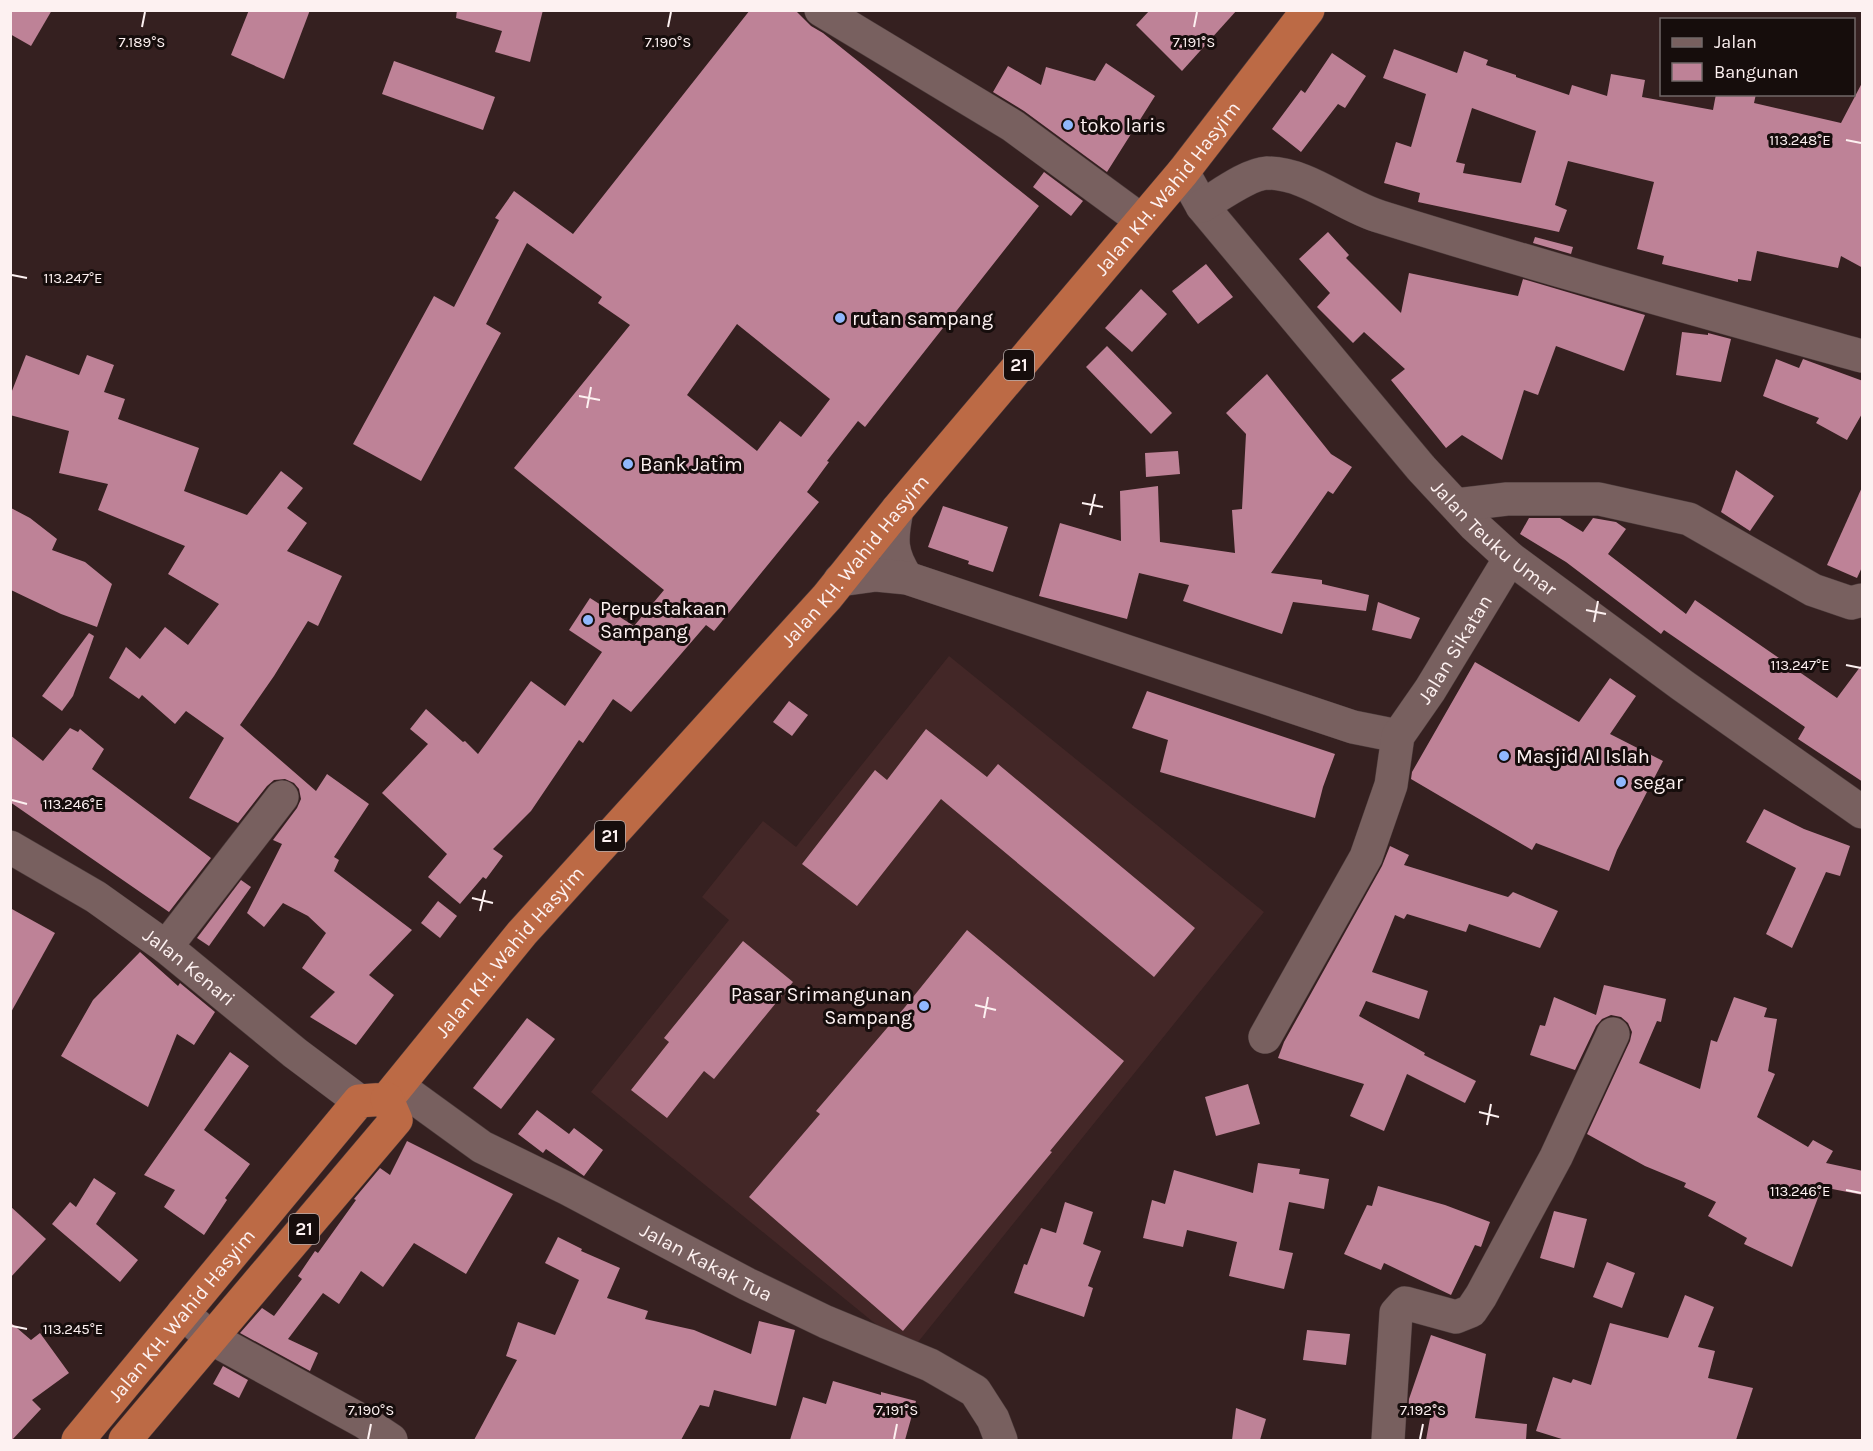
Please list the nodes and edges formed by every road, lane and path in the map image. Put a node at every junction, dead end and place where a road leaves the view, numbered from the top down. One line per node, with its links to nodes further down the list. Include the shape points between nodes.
1 (821, 10): 4 (street, via 1013,126)
2 (1308, 10): 3 (highway, Jalan KH. Wahid Hasyim / 21)
3 (1193, 189): 4 (highway, Jalan KH. Wahid Hasyim / 21); 5 (street, via 1244,181 1265,173 1293,177 1377,216 1556,271); 6 (street, Jalan Teuku Umar, via 1421,468)
4 (1141, 220): 7 (highway, Jalan KH. Wahid Hasyim / 21)
5 (1863, 356)
6 (1456, 505): 8 (street, Jalan Teuku Umar); 11 (street, via 1507,499 1599,499 1689,519 1813,590 1851,603)
7 (897, 510): 9 (street, via 893,551); 10 (highway, Jalan KH. Wahid Hasyim / 21)
8 (1510, 558): 12 (street, Jalan Sikatan); 14 (street, Jalan Teuku Umar)
9 (907, 578): 10 (street, via 876,575); 12 (street, via 1353,727)
10 (840, 580): 19 (highway, Jalan KH. Wahid Hasyim / 21)
11 (1863, 600)
12 (1398, 736): 18 (street, via 1391,785 1366,857)
13 (282, 797): 16 (street)
14 (1863, 812)
15 (10, 847): 16 (street, Jalan Kenari, via 96,897)
16 (166, 947): 19 (street, Jalan Kenari, via 295,1053)
17 (1613, 1034): 26 (street, via 1556,1157 1471,1311 1456,1317 1405,1303 1396,1313)
18 (1264, 1037)
19 (381, 1095): 20 (highway, Jalan KH. Wahid Hasyim / 21); 21 (highway, Jalan KH. Wahid Hasyim / 21, via 396,1120); 25 (street, Jalan Kakak Tua, via 747,1284 939,1370 975,1391)
20 (183, 1313): 21 (street); 22 (highway, Jalan KH. Wahid Hasyim / 21)
21 (211, 1338): 23 (highway, Jalan KH. Wahid Hasyim / 21); 24 (street)
22 (78, 1440)
23 (125, 1440)
24 (391, 1440)
25 (1001, 1440)
26 (1388, 1440)

